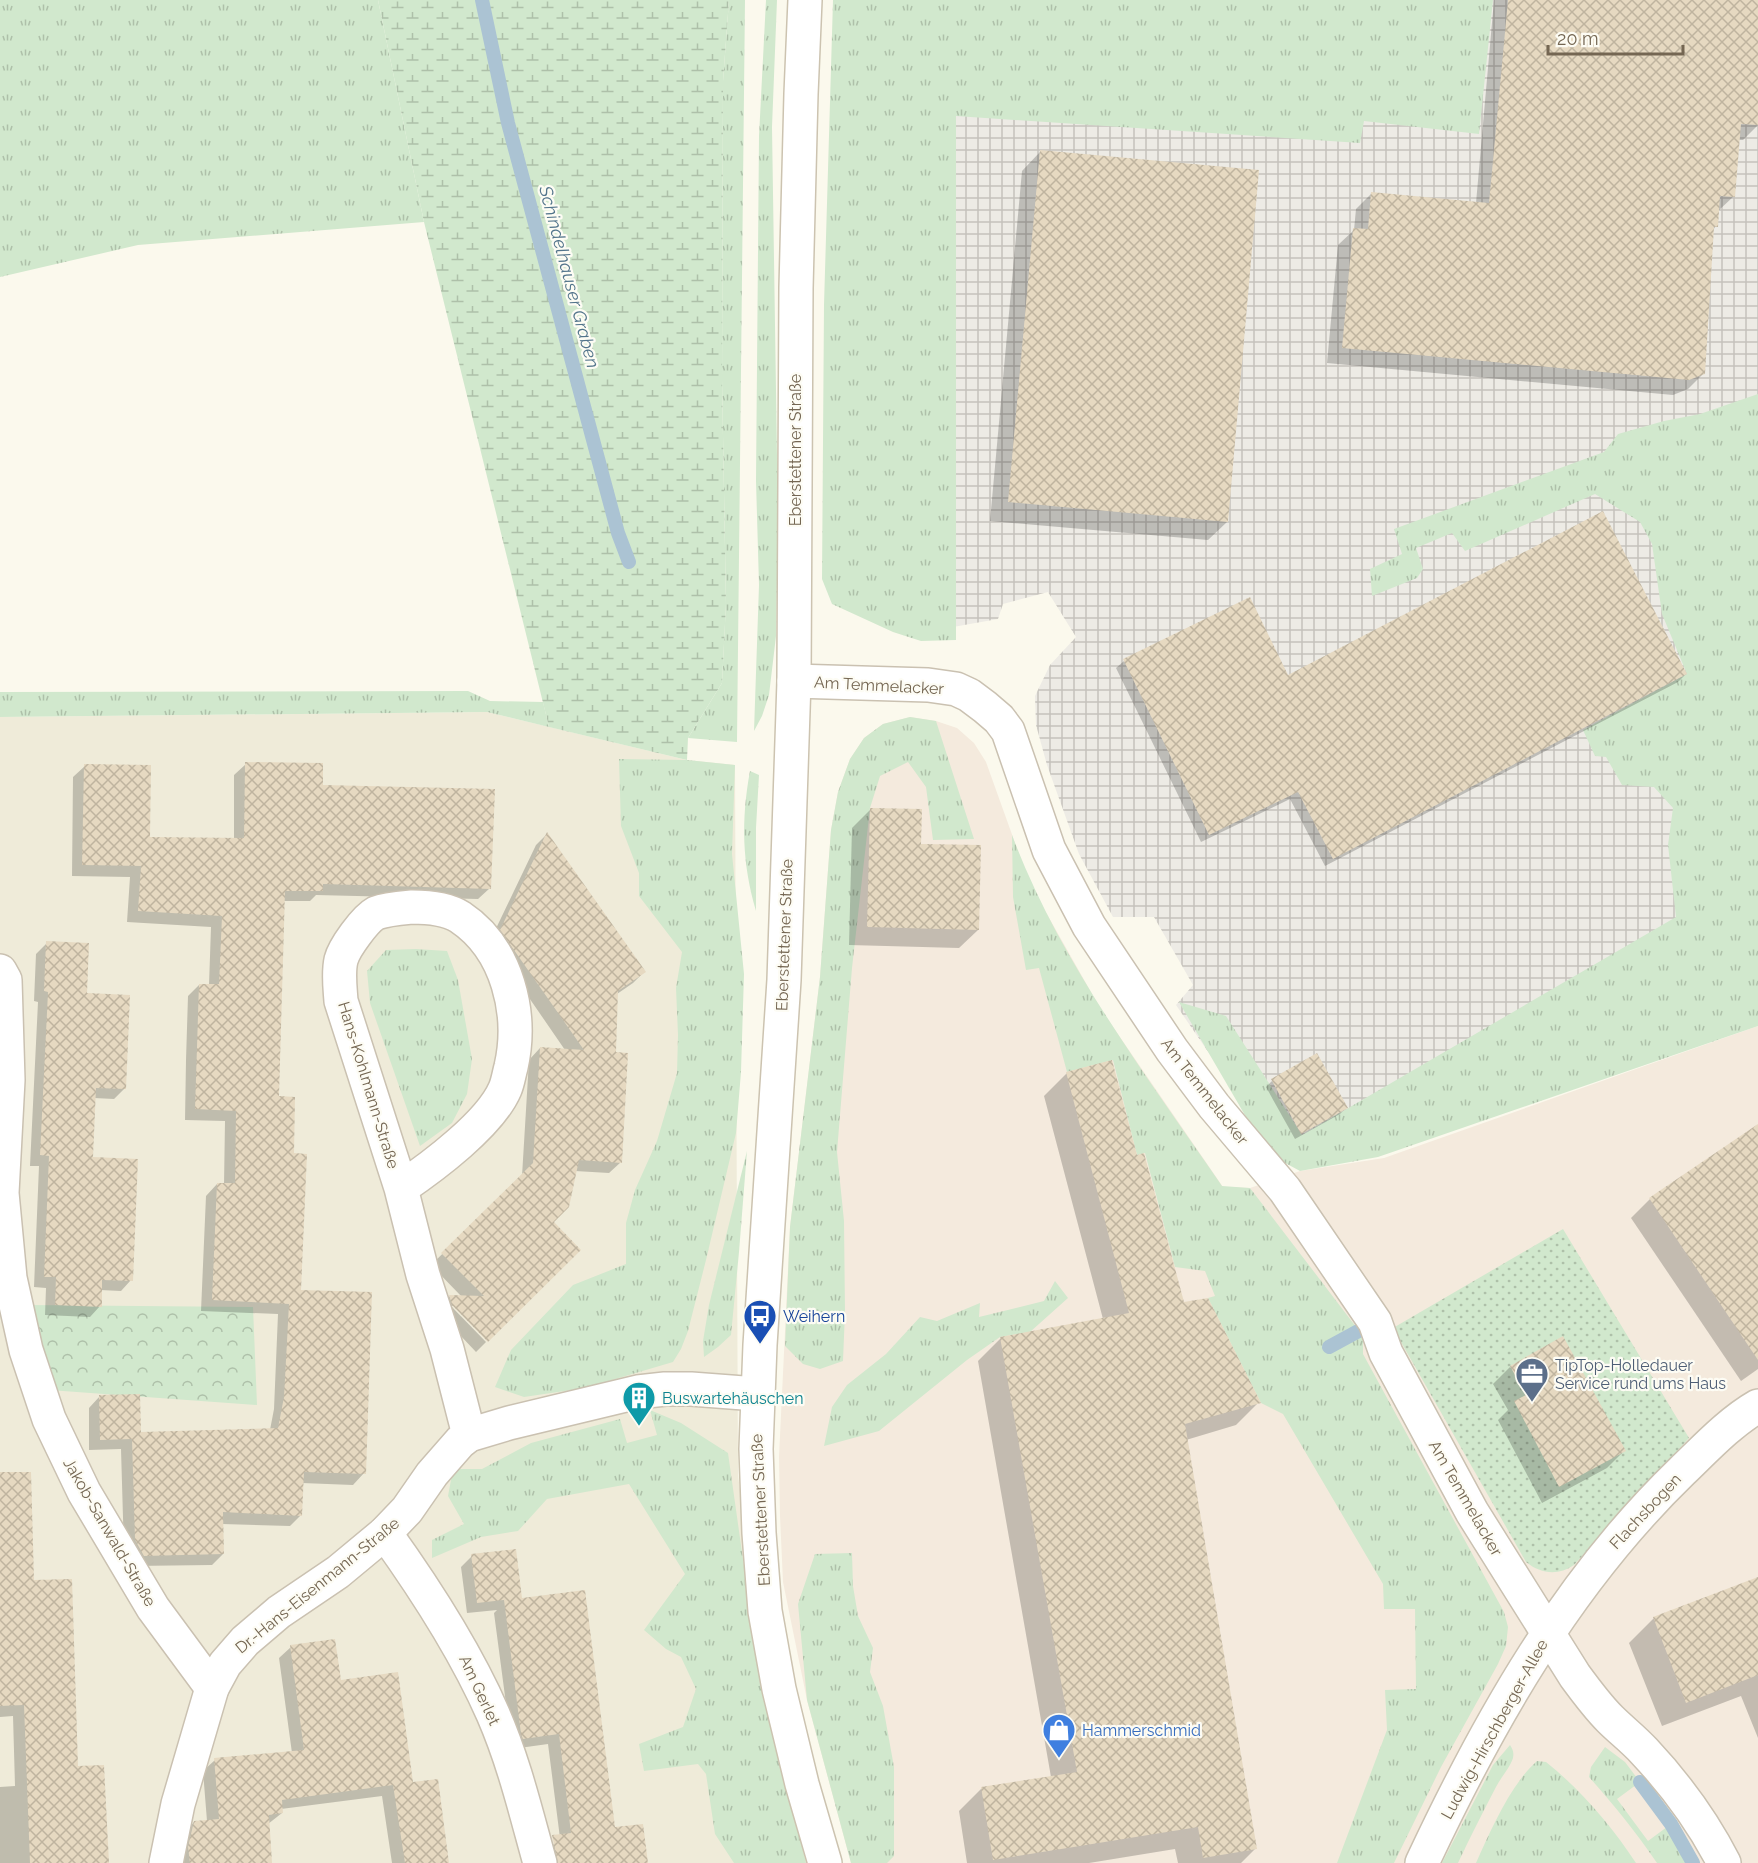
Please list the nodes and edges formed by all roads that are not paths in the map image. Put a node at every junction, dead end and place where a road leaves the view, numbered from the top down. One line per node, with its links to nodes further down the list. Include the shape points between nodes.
1 (805, 0): 2 (street, Eberstettener Straße, via 796,288)
2 (794, 681): 5 (street, Eberstettener Straße, via 784,980); 9 (street, Am Temmelacker, via 949,687 969,694 999,719 1008,731 1049,850 1089,926 1214,1107 1286,1191 1375,1322 1386,1353 1472,1512)
3 (0, 971): 10 (street, Jakob-Sanwald-Straße, via 5,980 8,1080 2,1193 10,1278 26,1350 49,1419 84,1492 153,1608)
4 (400, 1188): 4 (street, Hans-Kohlmann-Straße, via 341,1000 339,978 341,958 355,934 375,914 427,906 458,916 492,950 507,978 515,1014 515,1049 505,1089 492,1109 434,1165); 7 (street, Hans-Kohlmann-Straße)
5 (757, 1394): 7 (street, Dr.-Hans-Eisenmann-Straße, via 682,1389 638,1392); 13 (street, Eberstettener Straße, via 759,1533 765,1611 802,1784)
6 (1758, 1406): 9 (street, Flachsbogen, via 1655,1497 1582,1583)
7 (469, 1435): 8 (street, Dr.-Hans-Eisenmann-Straße, via 451,1451)
8 (386, 1533): 10 (street, Dr.-Hans-Eisenmann-Straße, via 246,1641 225,1664); 12 (street, Am Gerlet, via 446,1624 493,1715)
9 (1548, 1632): 14 (street, Ludwig-Hirschberger-Allee, via 1481,1745); 15 (street, Ludwig-Hirschberger-Allee, via 1591,1698 1670,1781)
10 (212, 1688): 11 (street, Dr.-Hans-Eisenmann-Straße, via 178,1804)
11 (166, 1863)
12 (540, 1863)
13 (825, 1863)
14 (1422, 1863)
15 (1724, 1863)

